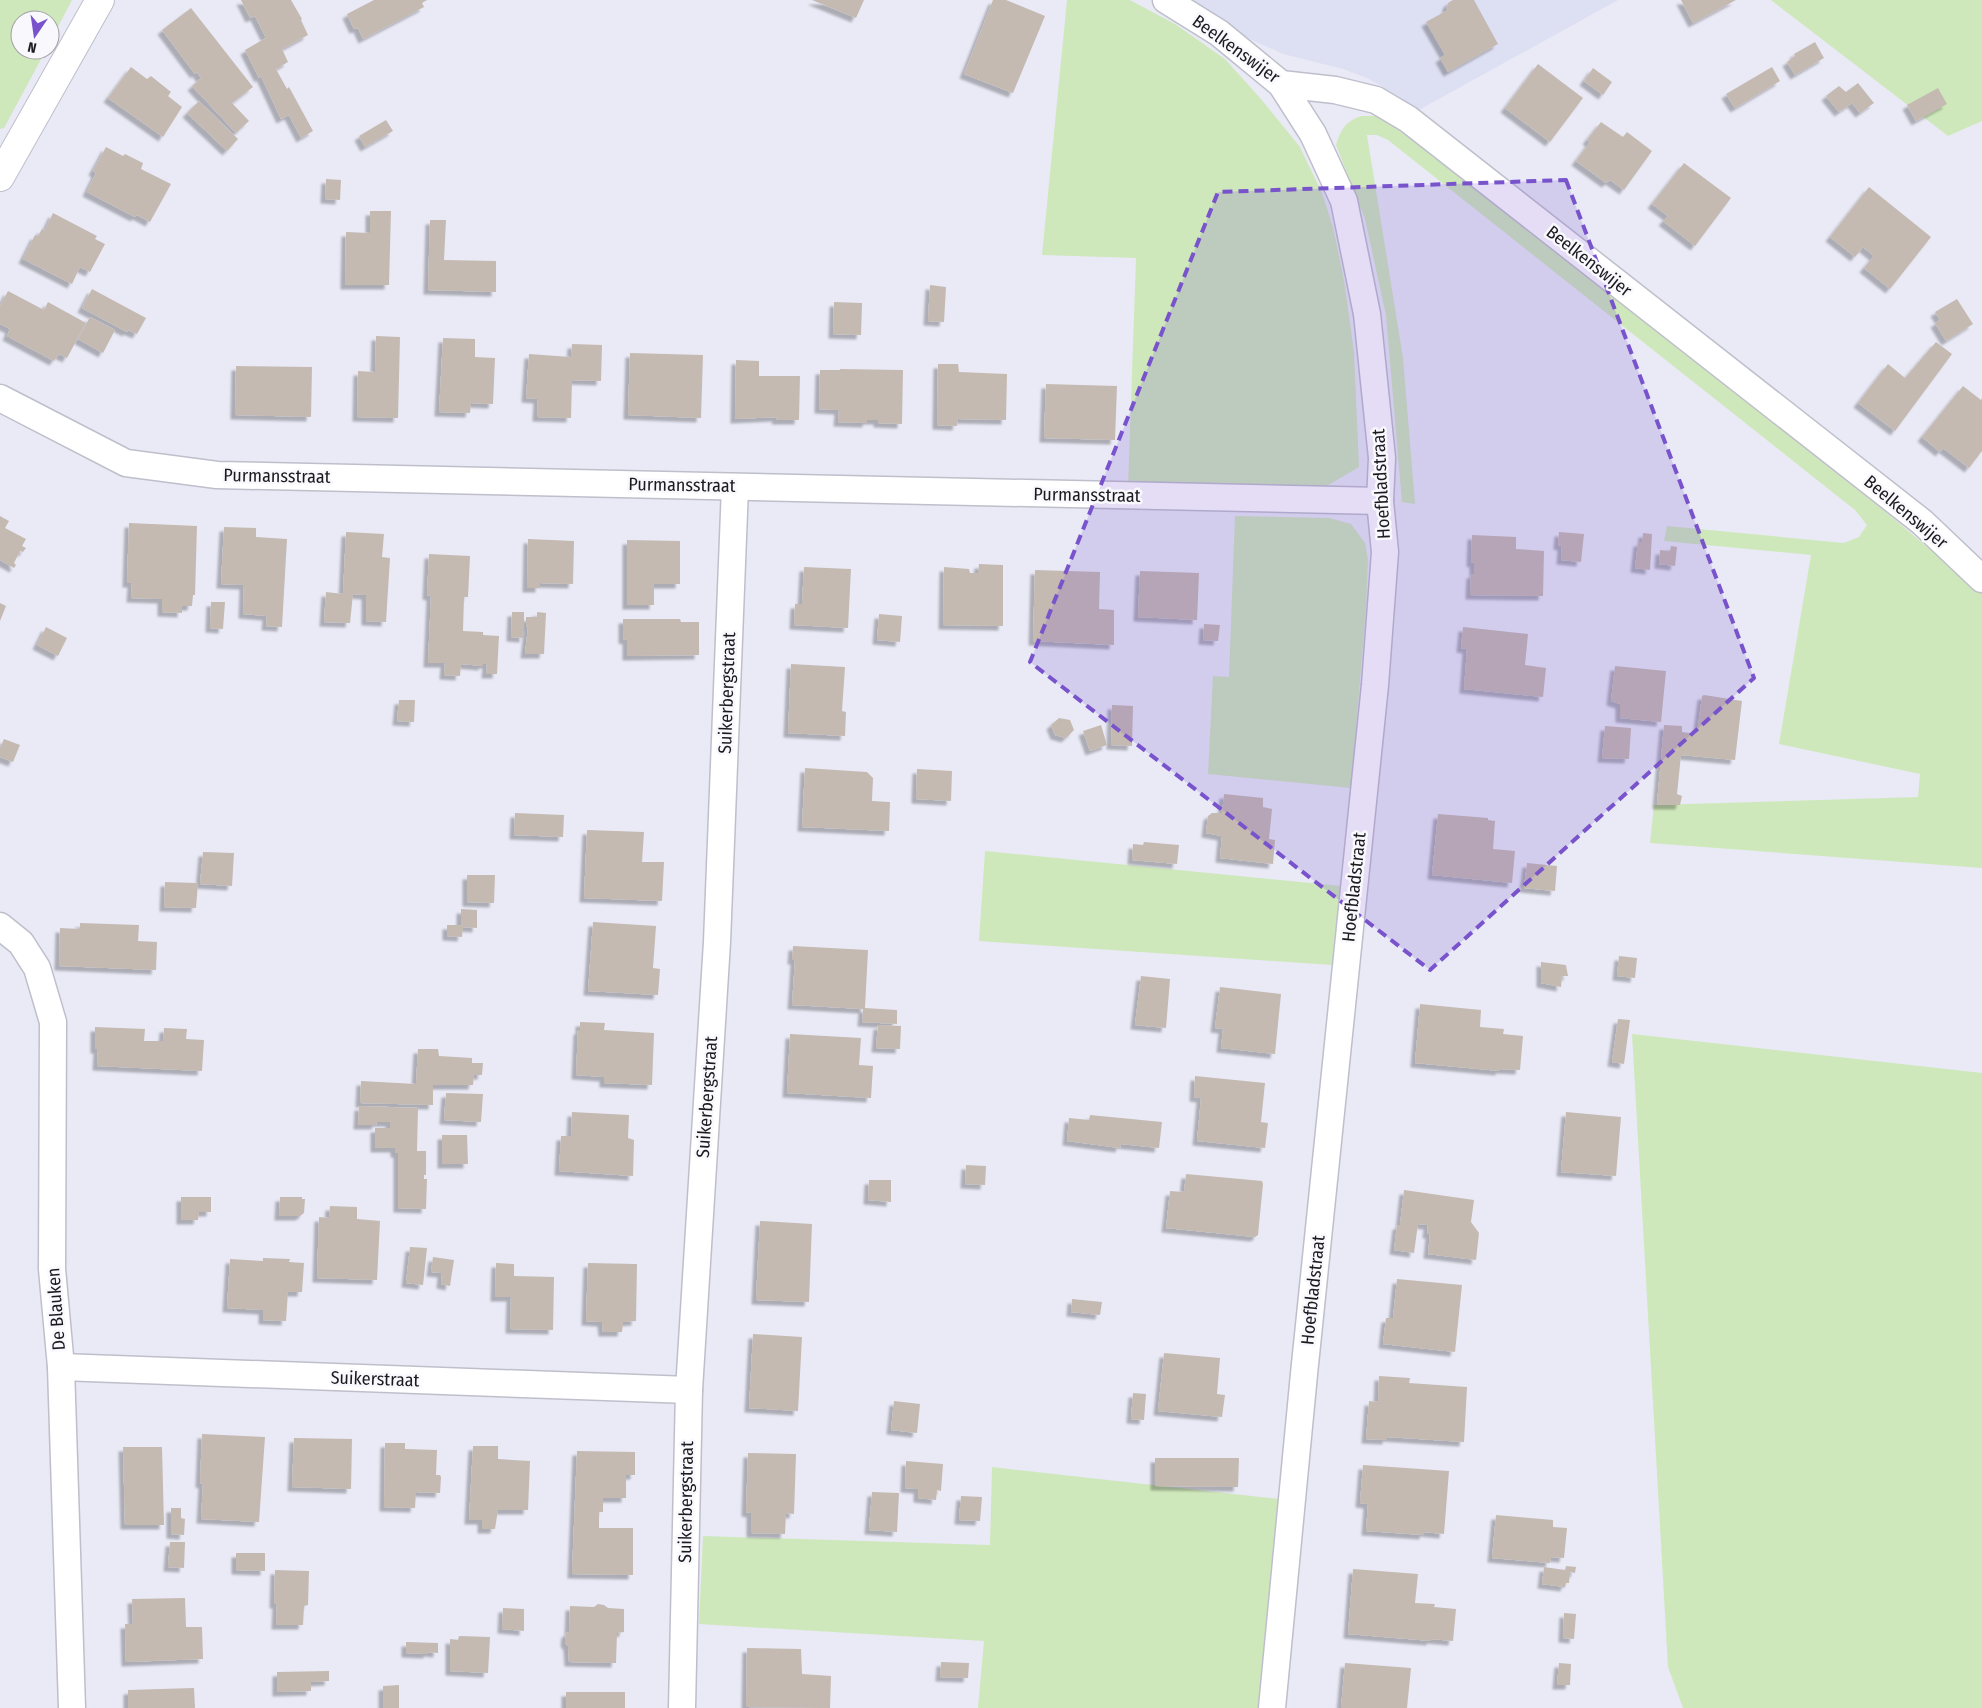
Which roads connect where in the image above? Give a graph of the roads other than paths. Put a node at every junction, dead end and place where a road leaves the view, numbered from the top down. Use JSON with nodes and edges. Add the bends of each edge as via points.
{"nodes":[{"id":1,"x":100,"y":0,"type":"edge"},
{"id":2,"x":1166,"y":0,"type":"edge"},
{"id":3,"x":1281,"y":84,"type":"junction"},
{"id":4,"x":3,"y":165,"type":"edge"},
{"id":5,"x":0,"y":398,"type":"edge"},
{"id":6,"x":735,"y":487,"type":"junction"},
{"id":7,"x":1380,"y":501,"type":"junction"},
{"id":8,"x":1982,"y":579,"type":"edge"},
{"id":9,"x":0,"y":926,"type":"edge"},
{"id":10,"x":61,"y":1367,"type":"junction"},
{"id":11,"x":689,"y":1390,"type":"junction"},
{"id":12,"x":72,"y":1708,"type":"edge"},
{"id":13,"x":682,"y":1708,"type":"edge"},
{"id":14,"x":1272,"y":1708,"type":"edge"}],
"edges":[{"from":1,"to":4,"type":"street"},
{"from":2,"to":3,"type":"street","name":"Beelkenswijer","via":[[1219,33]]},
{"from":3,"to":7,"type":"street","name":"Hoefbladstraat","via":[[1313,134],[1344,201],[1367,314],[1382,458]]},
{"from":3,"to":8,"type":"street","name":"Beelkenswijer","via":[[1335,90],[1376,100],[1408,119],[1922,522]]},
{"from":5,"to":6,"type":"street","name":"Purmansstraat","via":[[126,463],[217,475]]},
{"from":6,"to":7,"type":"street","name":"Purmansstraat"},
{"from":6,"to":11,"type":"street","name":"Suikerbergstraat","via":[[717,942]]},
{"from":7,"to":14,"type":"street","name":"Hoefbladstraat","via":[[1385,552],[1375,685]]},
{"from":9,"to":10,"type":"street","name":"De Blauken","via":[[21,943],[36,968],[53,1022],[52,1269]]},
{"from":10,"to":11,"type":"street","name":"Suikerstraat"},
{"from":10,"to":12,"type":"street","name":"De Blauken"},
{"from":11,"to":13,"type":"street","name":"Suikerbergstraat"}]}
